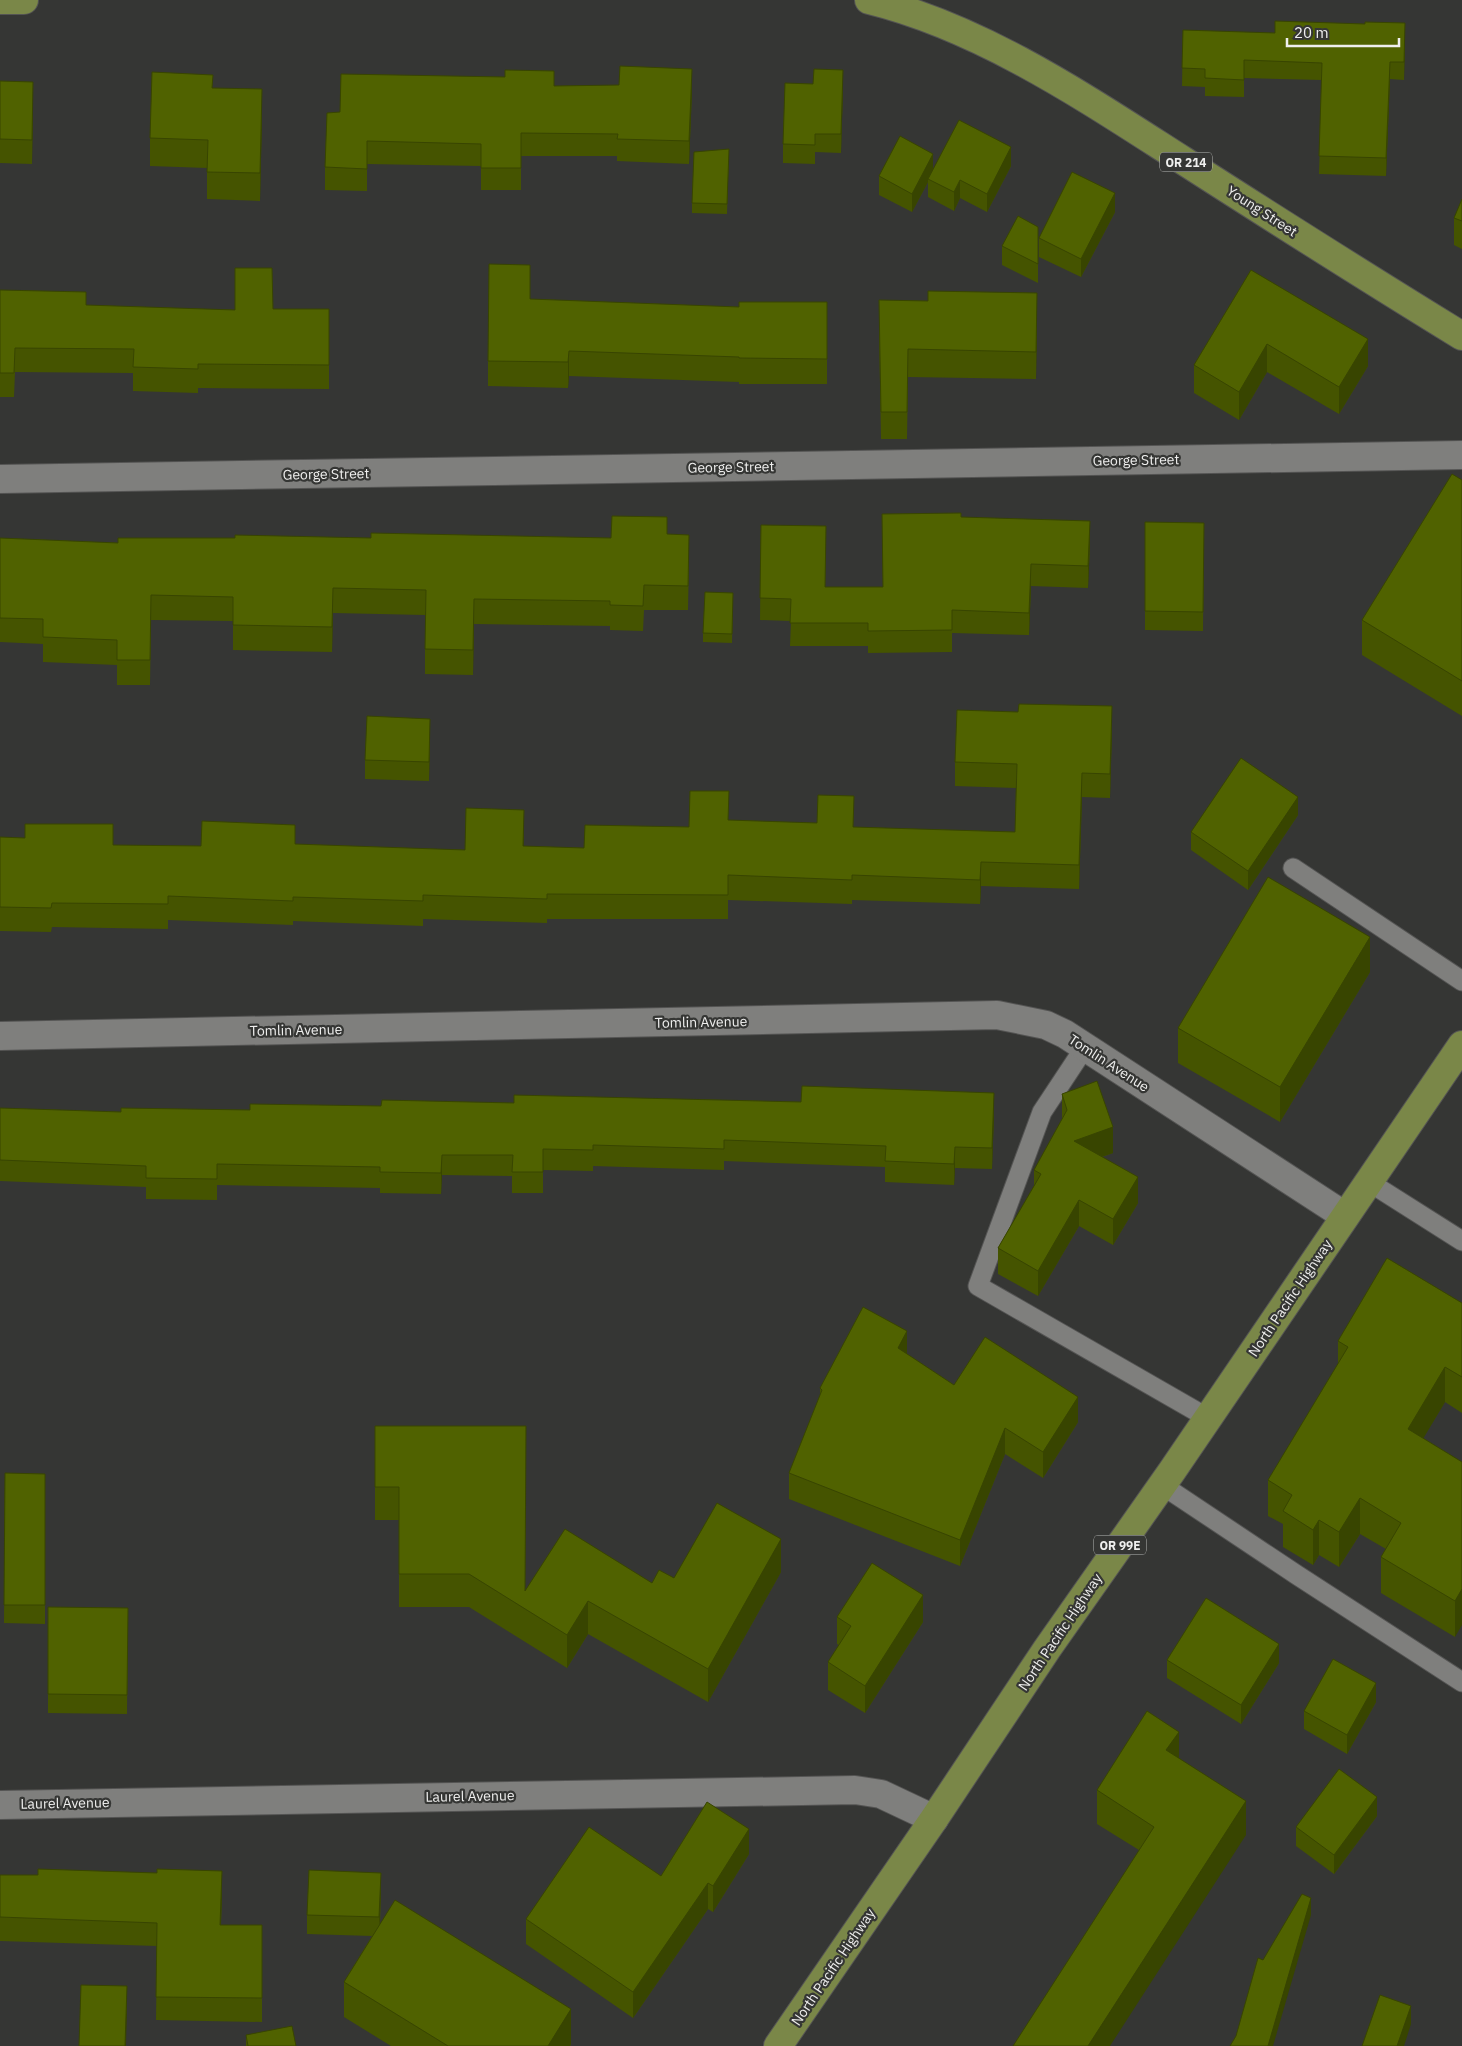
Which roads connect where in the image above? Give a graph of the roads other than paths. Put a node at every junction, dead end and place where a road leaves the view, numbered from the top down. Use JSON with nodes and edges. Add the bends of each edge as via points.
{"nodes":[{"id":1,"x":0,"y":0,"type":"edge"},
{"id":2,"x":24,"y":0,"type":"edge"},
{"id":3,"x":869,"y":0,"type":"edge"},
{"id":4,"x":909,"y":4,"type":"edge"},
{"id":5,"x":1462,"y":336,"type":"edge"},
{"id":6,"x":1462,"y":455,"type":"edge"},
{"id":7,"x":0,"y":479,"type":"edge"},
{"id":8,"x":1293,"y":868,"type":"dead end"},
{"id":9,"x":1462,"y":981,"type":"edge"},
{"id":10,"x":0,"y":1036,"type":"edge"},
{"id":11,"x":1462,"y":1045,"type":"edge"},
{"id":12,"x":1084,"y":1047,"type":"junction"},
{"id":13,"x":1368,"y":1182,"type":"junction"},
{"id":14,"x":1345,"y":1216,"type":"junction"},
{"id":15,"x":1462,"y":1241,"type":"edge"},
{"id":16,"x":1208,"y":1418,"type":"junction"},
{"id":17,"x":1162,"y":1484,"type":"junction"},
{"id":18,"x":1462,"y":1682,"type":"edge"},
{"id":19,"x":0,"y":1804,"type":"edge"},
{"id":20,"x":934,"y":1819,"type":"junction"},
{"id":21,"x":778,"y":2046,"type":"edge"}],
"edges":[{"from":1,"to":2,"type":"main road"},
{"from":3,"to":4,"type":"main road","number":"OR 214"},
{"from":4,"to":5,"type":"main road","name":"Young Street","number":"OR 214","via":[[1059,84]]},
{"from":6,"to":7,"type":"street","name":"George Street"},
{"from":8,"to":9,"type":"lane"},
{"from":10,"to":12,"type":"street","name":"Tomlin Avenue","via":[[997,1015],[1046,1025]]},
{"from":11,"to":13,"type":"main road","name":"North Pacific Highway","number":"OR 99E"},
{"from":12,"to":14,"type":"street","name":"Tomlin Avenue"},
{"from":12,"to":16,"type":"lane","via":[[1042,1112],[978,1286]]},
{"from":13,"to":14,"type":"main road","name":"North Pacific Highway","number":"OR 99E"},
{"from":13,"to":15,"type":"lane"},
{"from":14,"to":16,"type":"main road","name":"North Pacific Highway","number":"OR 99E"},
{"from":16,"to":17,"type":"main road","name":"North Pacific Highway","number":"OR 99E"},
{"from":17,"to":18,"type":"lane"},
{"from":17,"to":20,"type":"main road","name":"North Pacific Highway","number":"OR 99E"},
{"from":19,"to":20,"type":"street","name":"Laurel Avenue","via":[[856,1790],[881,1794]]},
{"from":20,"to":21,"type":"main road","name":"North Pacific Highway","number":"OR 99E"}]}
